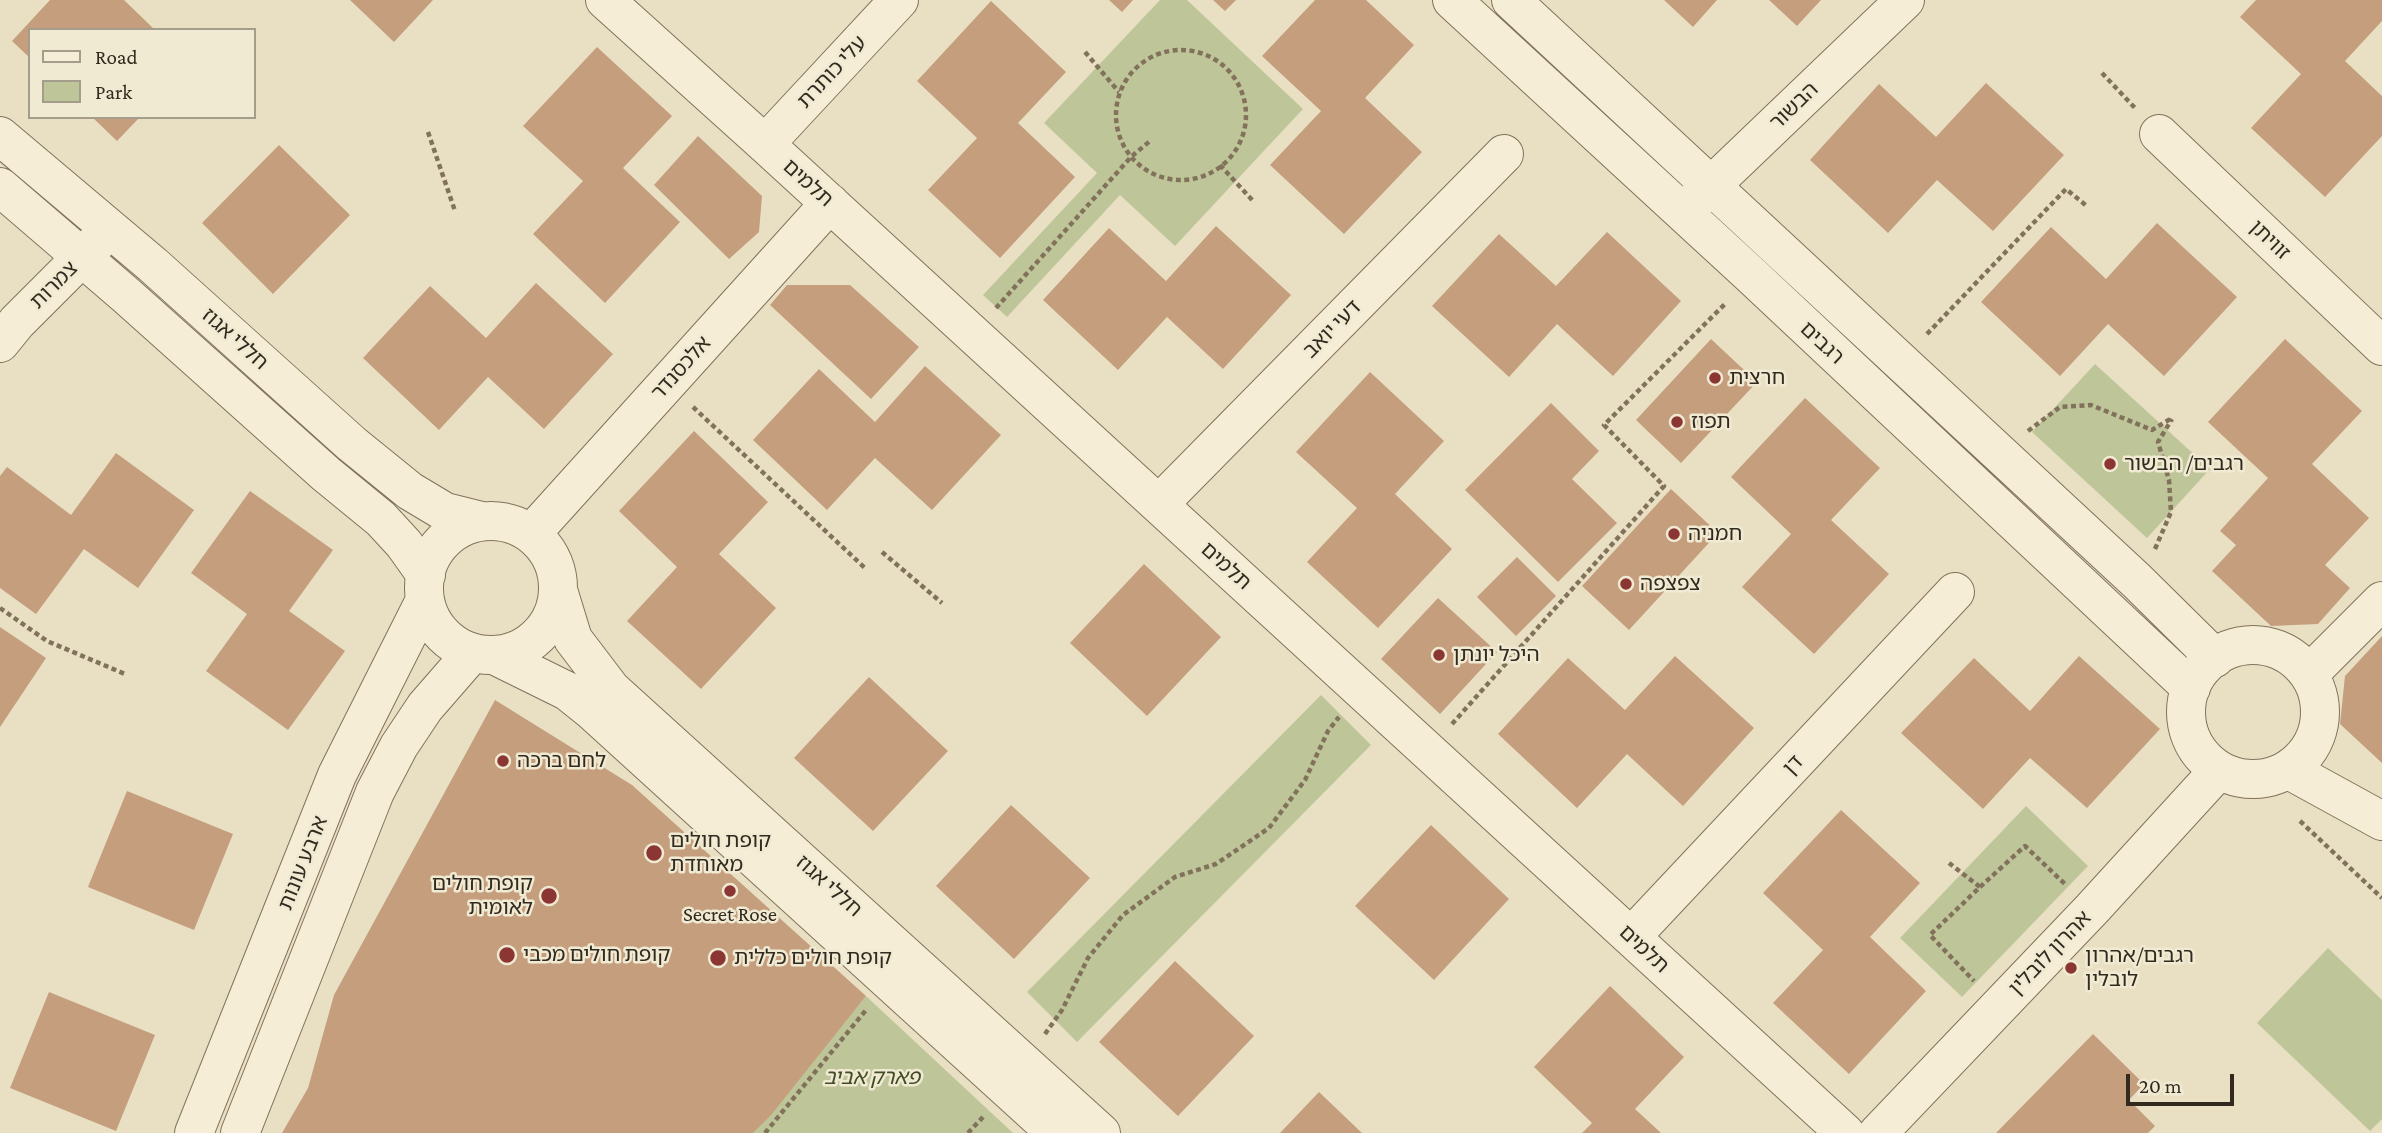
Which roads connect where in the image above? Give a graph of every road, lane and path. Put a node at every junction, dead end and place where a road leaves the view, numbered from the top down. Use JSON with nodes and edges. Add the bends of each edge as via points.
{"nodes":[{"id":1,"x":605,"y":0,"type":"edge"},
{"id":2,"x":900,"y":0,"type":"edge"},
{"id":3,"x":1452,"y":0,"type":"edge"},
{"id":4,"x":1511,"y":0,"type":"edge"},
{"id":5,"x":1905,"y":0,"type":"edge"},
{"id":6,"x":1085,"y":52,"type":"dead end"},
{"id":7,"x":2102,"y":73,"type":"dead end"},
{"id":8,"x":1119,"y":92,"type":"junction"},
{"id":9,"x":428,"y":132,"type":"dead end"},
{"id":10,"x":2159,"y":134,"type":"joint"},
{"id":11,"x":0,"y":136,"type":"edge"},
{"id":12,"x":1150,"y":141,"type":"dead end"},
{"id":13,"x":765,"y":144,"type":"junction"},
{"id":14,"x":1504,"y":154,"type":"dead end"},
{"id":15,"x":1131,"y":157,"type":"junction"},
{"id":16,"x":1220,"y":164,"type":"junction"},
{"id":17,"x":1712,"y":184,"type":"junction"},
{"id":18,"x":0,"y":187,"type":"edge"},
{"id":19,"x":1253,"y":201,"type":"dead end"},
{"id":20,"x":830,"y":203,"type":"junction"},
{"id":21,"x":2088,"y":207,"type":"dead end"},
{"id":22,"x":455,"y":211,"type":"dead end"},
{"id":23,"x":1682,"y":213,"type":"junction"},
{"id":24,"x":110,"y":229,"type":"junction"},
{"id":25,"x":82,"y":257,"type":"junction"},
{"id":26,"x":1752,"y":276,"type":"junction"},
{"id":27,"x":973,"y":334,"type":"junction"},
{"id":28,"x":0,"y":343,"type":"edge"},
{"id":29,"x":2382,"y":346,"type":"edge"},
{"id":30,"x":1901,"y":360,"type":"junction"},
{"id":31,"x":668,"y":383,"type":"junction"},
{"id":32,"x":1999,"y":452,"type":"junction"},
{"id":33,"x":1159,"y":504,"type":"junction"},
{"id":34,"x":481,"y":521,"type":"junction"},
{"id":35,"x":531,"y":534,"type":"junction"},
{"id":36,"x":882,"y":552,"type":"dead end"},
{"id":37,"x":866,"y":569,"type":"dead end"},
{"id":38,"x":2137,"y":581,"type":"junction"},
{"id":39,"x":425,"y":587,"type":"junction"},
{"id":40,"x":558,"y":590,"type":"junction"},
{"id":41,"x":1955,"y":592,"type":"dead end"},
{"id":42,"x":2382,"y":601,"type":"edge"},
{"id":43,"x":942,"y":603,"type":"dead end"},
{"id":44,"x":0,"y":608,"type":"edge"},
{"id":45,"x":483,"y":654,"type":"junction"},
{"id":46,"x":2215,"y":658,"type":"junction"},
{"id":47,"x":125,"y":674,"type":"dead end"},
{"id":48,"x":2309,"y":674,"type":"junction"},
{"id":49,"x":2191,"y":688,"type":"junction"},
{"id":50,"x":1362,"y":690,"type":"junction"},
{"id":51,"x":1428,"y":751,"type":"junction"},
{"id":52,"x":2284,"y":766,"type":"junction"},
{"id":53,"x":2219,"y":770,"type":"junction"},
{"id":54,"x":2382,"y":792,"type":"edge"},
{"id":55,"x":2382,"y":821,"type":"edge"},
{"id":56,"x":1949,"y":863,"type":"dead end"},
{"id":57,"x":1980,"y":887,"type":"junction"},
{"id":58,"x":2382,"y":898,"type":"edge"},
{"id":59,"x":2092,"y":909,"type":"junction"},
{"id":60,"x":1631,"y":937,"type":"junction"},
{"id":61,"x":889,"y":982,"type":"junction"},
{"id":62,"x":1998,"y":1007,"type":"junction"},
{"id":63,"x":1025,"y":1063,"type":"junction"},
{"id":64,"x":194,"y":1133,"type":"edge"},
{"id":65,"x":240,"y":1133,"type":"edge"},
{"id":66,"x":765,"y":1133,"type":"edge"},
{"id":67,"x":1056,"y":1133,"type":"edge"},
{"id":68,"x":1101,"y":1133,"type":"edge"},
{"id":69,"x":1846,"y":1133,"type":"edge"},
{"id":70,"x":1878,"y":1133,"type":"edge"}],
"edges":[{"from":1,"to":13,"type":"street","name":"תלמים"},
{"from":2,"to":13,"type":"street","name":"עלי כותרת"},
{"from":3,"to":23,"type":"street","name":"רגבים"},
{"from":4,"to":17,"type":"street","name":"רגבים"},
{"from":5,"to":17,"type":"street","name":"הבשור"},
{"from":6,"to":8,"type":"path"},
{"from":7,"to":10,"type":"path"},
{"from":8,"to":15,"type":"path","via":[[1115,114],[1119,137]]},
{"from":8,"to":16,"type":"path","via":[[1131,72],[1152,56],[1174,50],[1197,51],[1217,60],[1231,72],[1242,92],[1246,115],[1242,137],[1231,157]]},
{"from":9,"to":22,"type":"path"},
{"from":10,"to":29,"type":"street","name":"זוויתן"},
{"from":11,"to":24,"type":"street","name":"חללי אגוז"},
{"from":12,"to":15,"type":"path"},
{"from":13,"to":20,"type":"street","name":"תלמים"},
{"from":14,"to":33,"type":"street","name":"דעי יואב"},
{"from":15,"to":16,"type":"path","via":[[1158,177],[1181,181],[1203,177]]},
{"from":15,"to":27,"type":"path"},
{"from":16,"to":19,"type":"path"},
{"from":17,"to":23,"type":"street","name":"הבשור"},
{"from":17,"to":30,"type":"street","name":"רגבים"},
{"from":18,"to":25,"type":"street","name":"חללי אגוז"},
{"from":20,"to":27,"type":"street","name":"תלמים"},
{"from":20,"to":31,"type":"street","name":"אלכסנדר"},
{"from":21,"to":30,"type":"path","via":[[2066,189]]},
{"from":23,"to":26,"type":"street","name":"רגבים"},
{"from":24,"to":25,"type":"street","name":"צמרות"},
{"from":24,"to":34,"type":"street","name":"חללי אגוז","via":[[410,491],[445,512]]},
{"from":25,"to":28,"type":"street","name":"צמרות"},
{"from":25,"to":39,"type":"street","name":"חללי אגוז","via":[[380,519],[404,544]]},
{"from":26,"to":49,"type":"street","name":"רגבים"},
{"from":26,"to":51,"type":"path","via":[[1604,425],[1664,486]]},
{"from":27,"to":33,"type":"street","name":"תלמים"},
{"from":30,"to":32,"type":"street","name":"רגבים"},
{"from":31,"to":35,"type":"street","name":"אלכסנדר"},
{"from":31,"to":37,"type":"path"},
{"from":32,"to":38,"type":"street","name":"רגבים"},
{"from":32,"to":38,"type":"path","via":[[2060,407],[2091,405],[2152,430],[2172,418],[2158,442],[2169,480],[2171,512]]},
{"from":33,"to":50,"type":"street","name":"תלמים"},
{"from":34,"to":35,"type":"street","via":[[513,524]]},
{"from":34,"to":39,"type":"street","via":[[445,540],[433,556]]},
{"from":35,"to":40,"type":"street","via":[[555,566]]},
{"from":36,"to":43,"type":"path"},
{"from":38,"to":46,"type":"street","name":"רגבים"},
{"from":39,"to":45,"type":"street","via":[[431,617],[441,632],[455,645]]},
{"from":39,"to":64,"type":"street","name":"ארבע עונות","via":[[337,775]]},
{"from":40,"to":45,"type":"street","via":[[555,610],[531,642],[513,651]]},
{"from":40,"to":63,"type":"street","name":"חללי אגוז","via":[[573,639],[611,689]]},
{"from":41,"to":60,"type":"street","name":"דן"},
{"from":42,"to":48,"type":"street"},
{"from":44,"to":47,"type":"path","via":[[47,641]]},
{"from":45,"to":61,"type":"street","name":"חללי אגוז","via":[[567,691],[592,711]]},
{"from":45,"to":65,"type":"street","name":"ארבע עונות","via":[[425,707],[375,792]]},
{"from":46,"to":48,"type":"street","via":[[2234,648],[2255,645],[2276,649]]},
{"from":46,"to":49,"type":"street"},
{"from":48,"to":52,"type":"street","via":[[2318,692],[2318,732]]},
{"from":49,"to":53,"type":"street","via":[[2187,704],[2190,734],[2206,761]]},
{"from":50,"to":51,"type":"street","name":"תלמים"},
{"from":50,"to":63,"type":"path","via":[[1328,731],[1305,780],[1269,828],[1216,864],[1175,877],[1123,915],[1088,958],[1062,1010]]},
{"from":51,"to":60,"type":"street","name":"תלמים"},
{"from":52,"to":53,"type":"street","via":[[2236,778]]},
{"from":52,"to":54,"type":"street"},
{"from":52,"to":55,"type":"street"},
{"from":52,"to":58,"type":"path"},
{"from":53,"to":59,"type":"street","name":"אהרון לובלין"},
{"from":56,"to":57,"type":"path"},
{"from":57,"to":59,"type":"path","via":[[2025,846]]},
{"from":57,"to":62,"type":"path","via":[[1930,935]]},
{"from":59,"to":62,"type":"street","name":"אהרון לובלין"},
{"from":60,"to":69,"type":"street","name":"תלמים"},
{"from":61,"to":66,"type":"path"},
{"from":61,"to":67,"type":"street","name":"חללי אגוז"},
{"from":62,"to":70,"type":"street","name":"אהרון לובלין"},
{"from":63,"to":68,"type":"street","name":"חללי אגוז"}]}
